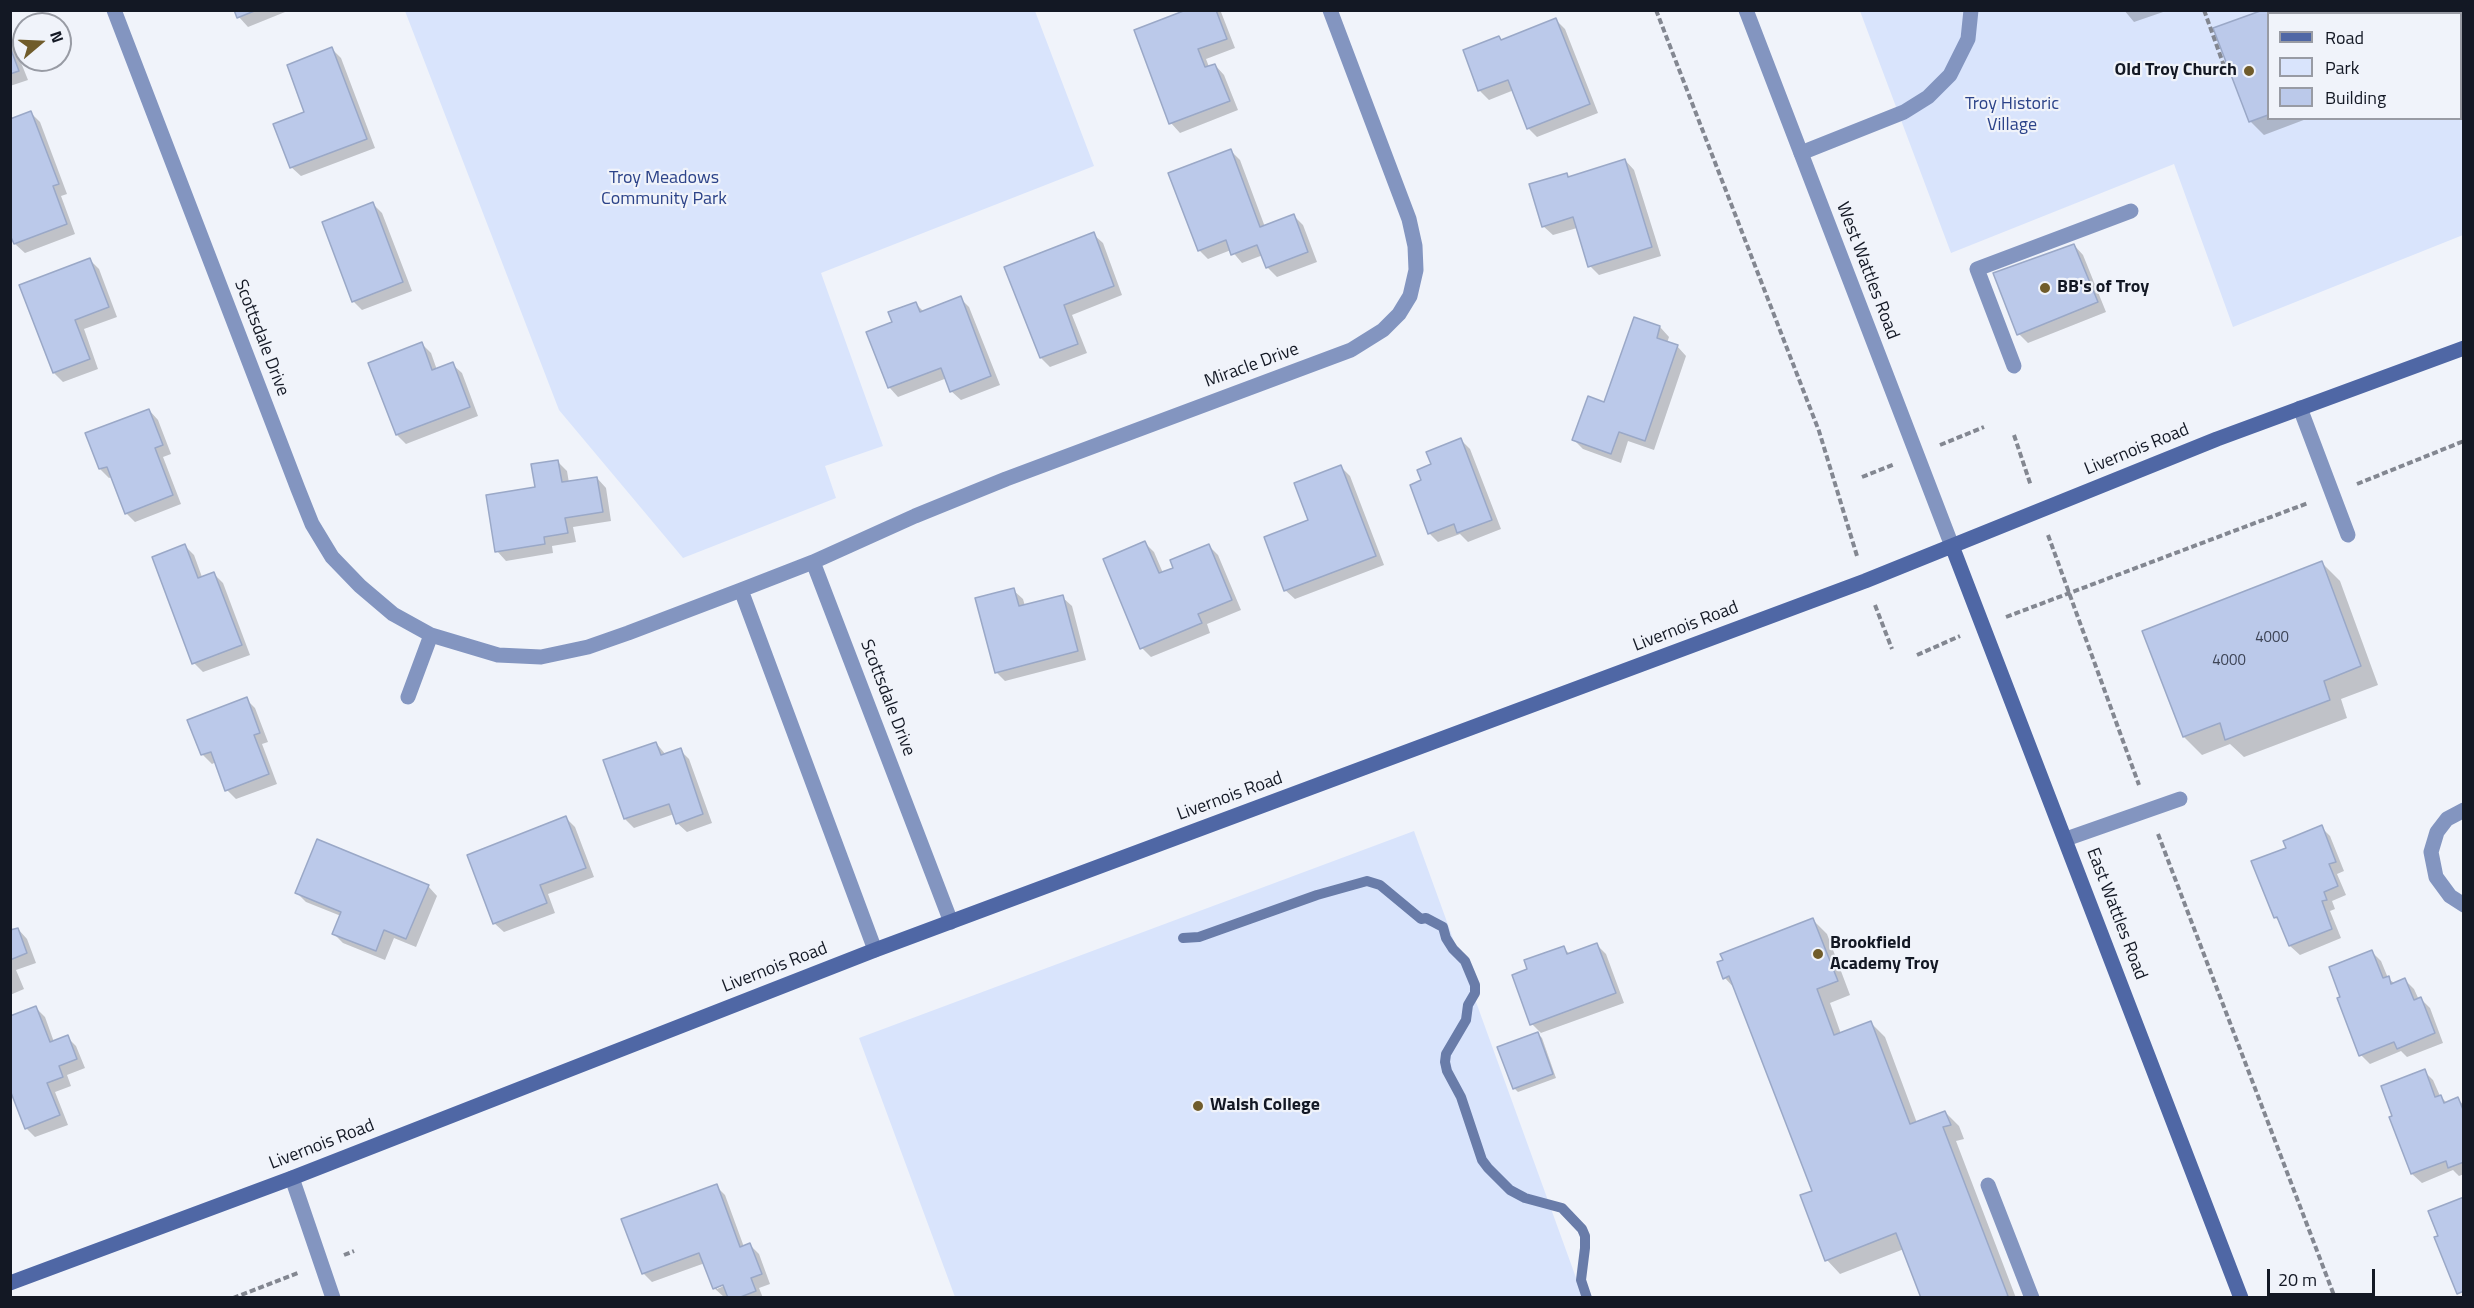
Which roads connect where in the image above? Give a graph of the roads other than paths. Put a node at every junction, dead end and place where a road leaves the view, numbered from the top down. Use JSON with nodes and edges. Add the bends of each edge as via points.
{"nodes":[{"id":1,"x":114,"y":10,"type":"edge"},
{"id":2,"x":1330,"y":10,"type":"edge"},
{"id":3,"x":1746,"y":10,"type":"edge"},
{"id":4,"x":1971,"y":10,"type":"edge"},
{"id":5,"x":1801,"y":153,"type":"junction"},
{"id":6,"x":2131,"y":211,"type":"dead end"},
{"id":7,"x":2463,"y":348,"type":"edge"},
{"id":8,"x":2014,"y":366,"type":"dead end"},
{"id":9,"x":2300,"y":408,"type":"junction"},
{"id":10,"x":2348,"y":535,"type":"dead end"},
{"id":11,"x":1952,"y":546,"type":"junction"},
{"id":12,"x":813,"y":562,"type":"junction"},
{"id":13,"x":741,"y":590,"type":"junction"},
{"id":14,"x":431,"y":635,"type":"junction"},
{"id":15,"x":408,"y":697,"type":"dead end"},
{"id":16,"x":2180,"y":799,"type":"dead end"},
{"id":17,"x":2463,"y":810,"type":"edge"},
{"id":18,"x":2066,"y":839,"type":"junction"},
{"id":19,"x":2463,"y":905,"type":"edge"},
{"id":20,"x":951,"y":922,"type":"junction"},
{"id":21,"x":875,"y":950,"type":"junction"},
{"id":22,"x":292,"y":1178,"type":"junction"},
{"id":23,"x":1988,"y":1185,"type":"dead end"},
{"id":24,"x":10,"y":1283,"type":"edge"},
{"id":25,"x":333,"y":1298,"type":"edge"},
{"id":26,"x":2032,"y":1298,"type":"edge"},
{"id":27,"x":2241,"y":1298,"type":"edge"}],
"edges":[{"from":1,"to":14,"type":"street","name":"Scottsdale Drive","via":[[312,524],[332,556],[360,586],[393,614]]},
{"from":2,"to":12,"type":"street","name":"Miracle Drive","via":[[1411,228],[1416,270],[1410,296],[1399,314],[1383,330],[1351,350],[1006,479]]},
{"from":3,"to":5,"type":"street","name":"West Wattles Road"},
{"from":4,"to":5,"type":"street","via":[[1968,39],[1950,75],[1928,96],[1904,112]]},
{"from":5,"to":11,"type":"street","name":"West Wattles Road"},
{"from":6,"to":8,"type":"street","via":[[1977,270]]},
{"from":7,"to":9,"type":"main road","name":"Livernois Road"},
{"from":9,"to":10,"type":"street"},
{"from":9,"to":11,"type":"main road","name":"Livernois Road"},
{"from":11,"to":18,"type":"main road","name":"East Wattles Road"},
{"from":11,"to":20,"type":"main road","name":"Livernois Road"},
{"from":12,"to":13,"type":"street","name":"Scottsdale Drive"},
{"from":12,"to":20,"type":"street","name":"Scottsdale Drive"},
{"from":13,"to":14,"type":"street","name":"Scottsdale Drive","via":[[618,637],[542,657],[498,655]]},
{"from":13,"to":21,"type":"street"},
{"from":14,"to":15,"type":"street"},
{"from":16,"to":18,"type":"street"},
{"from":17,"to":19,"type":"street","via":[[2447,819],[2437,832],[2431,852],[2436,877],[2450,896]]},
{"from":18,"to":27,"type":"main road","name":"East Wattles Road"},
{"from":20,"to":21,"type":"main road","name":"Livernois Road"},
{"from":21,"to":22,"type":"main road","name":"Livernois Road"},
{"from":22,"to":24,"type":"main road","name":"Livernois Road"},
{"from":22,"to":25,"type":"street"},
{"from":23,"to":26,"type":"street"}]}
